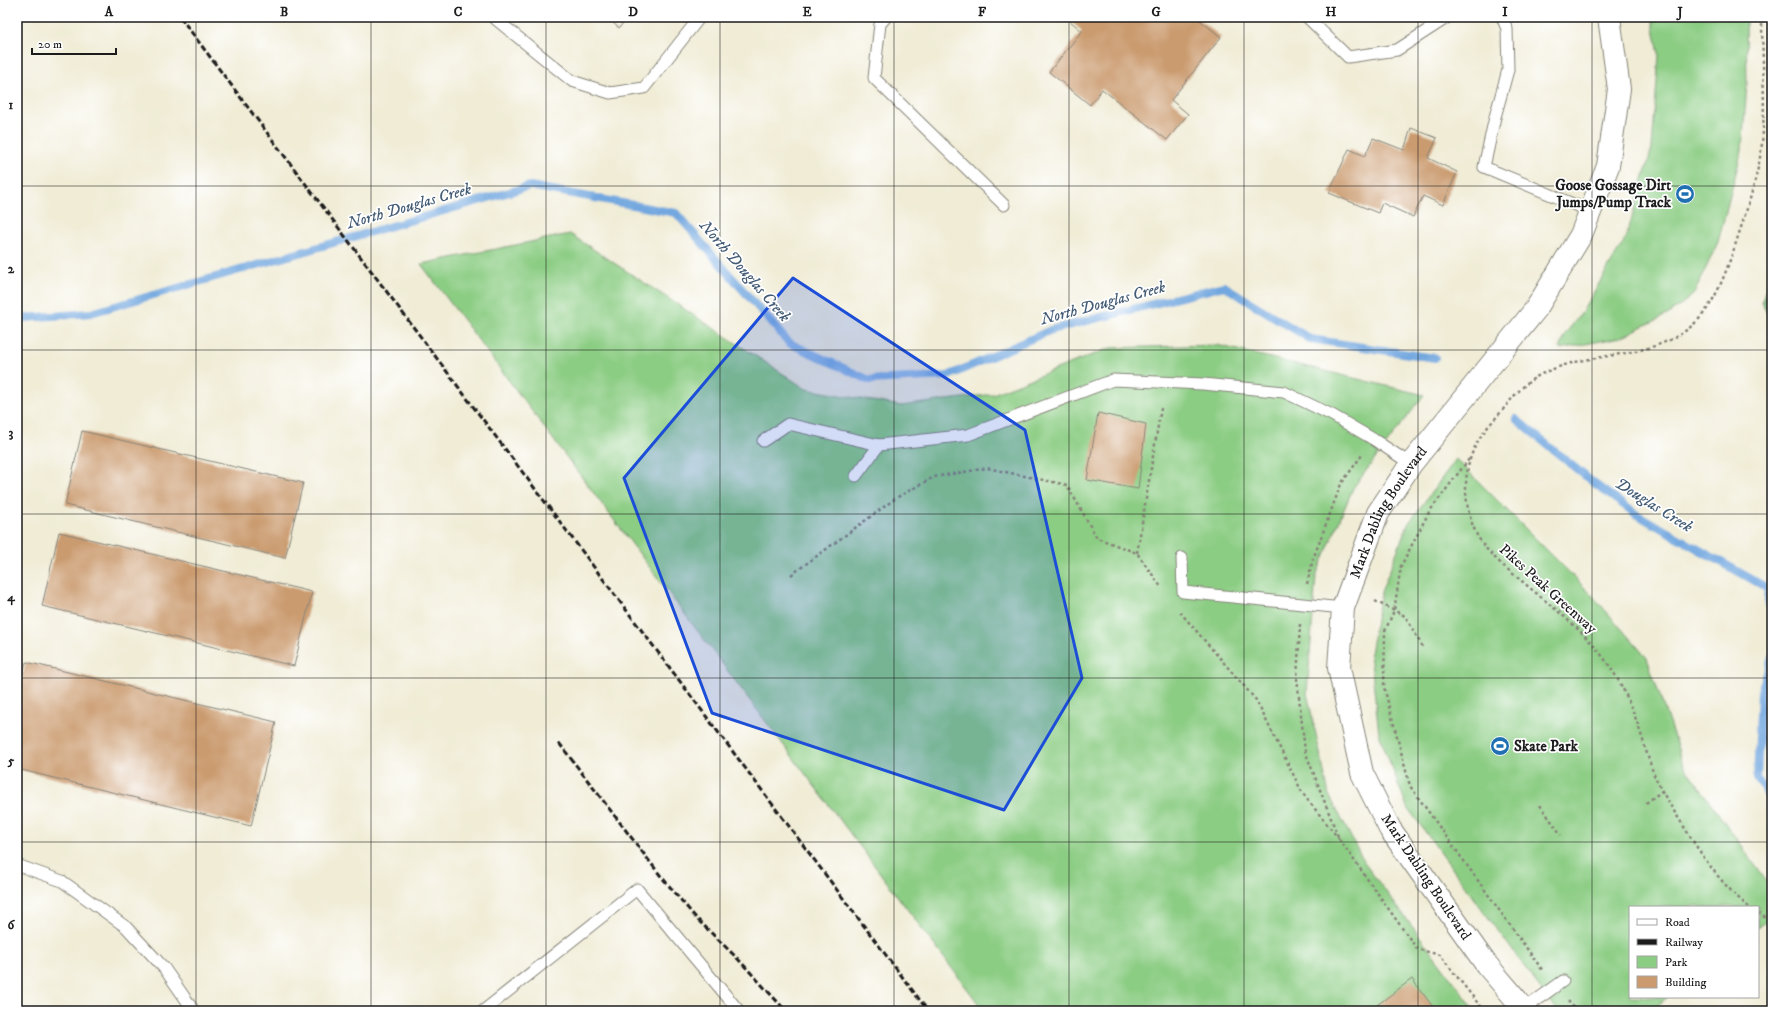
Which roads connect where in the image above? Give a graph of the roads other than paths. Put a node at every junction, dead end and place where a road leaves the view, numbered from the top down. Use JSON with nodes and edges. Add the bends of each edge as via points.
{"nodes":[{"id":1,"x":493,"y":17,"type":"edge"},
{"id":2,"x":700,"y":17,"type":"edge"},
{"id":3,"x":886,"y":17,"type":"edge"},
{"id":4,"x":1307,"y":17,"type":"edge"},
{"id":5,"x":1448,"y":17,"type":"edge"},
{"id":6,"x":1502,"y":17,"type":"edge"},
{"id":7,"x":1609,"y":17,"type":"edge"},
{"id":8,"x":1004,"y":205,"type":"dead end"},
{"id":9,"x":1590,"y":211,"type":"junction"},
{"id":10,"x":763,"y":441,"type":"dead end"},
{"id":11,"x":879,"y":445,"type":"junction"},
{"id":12,"x":1411,"y":464,"type":"junction"},
{"id":13,"x":856,"y":476,"type":"dead end"},
{"id":14,"x":1182,"y":558,"type":"dead end"},
{"id":15,"x":1343,"y":608,"type":"junction"},
{"id":16,"x":17,"y":865,"type":"edge"},
{"id":17,"x":1559,"y":984,"type":"road end"},
{"id":18,"x":1525,"y":1010,"type":"edge"},
{"id":19,"x":194,"y":1011,"type":"edge"},
{"id":20,"x":483,"y":1011,"type":"edge"},
{"id":21,"x":739,"y":1011,"type":"edge"}],
"edges":[{"from":1,"to":2,"type":"lane","via":[[572,81],[610,93],[644,88]]},
{"from":3,"to":8,"type":"lane","via":[[880,24],[874,78]]},
{"from":4,"to":5,"type":"lane","via":[[1348,57],[1397,50]]},
{"from":6,"to":9,"type":"lane","via":[[1507,28],[1508,70],[1484,167]]},
{"from":7,"to":9,"type":"street","name":"Mark Dabling Boulevard","via":[[1619,89],[1608,166]]},
{"from":9,"to":12,"type":"street","name":"Mark Dabling Boulevard","via":[[1580,235],[1536,309]]},
{"from":10,"to":11,"type":"lane","via":[[788,424]]},
{"from":11,"to":12,"type":"lane","via":[[968,435],[1112,380],[1203,384],[1284,392],[1332,415]]},
{"from":11,"to":13,"type":"lane"},
{"from":12,"to":15,"type":"street","name":"Mark Dabling Boulevard","via":[[1378,513]]},
{"from":14,"to":15,"type":"lane","via":[[1184,592]]},
{"from":15,"to":18,"type":"street","name":"Mark Dabling Boulevard","via":[[1340,668],[1362,773],[1390,829],[1486,964]]},
{"from":16,"to":19,"type":"lane","via":[[62,881],[126,927],[164,968]]},
{"from":17,"to":18,"type":"lane"},
{"from":20,"to":21,"type":"lane","via":[[637,889]]}]}
